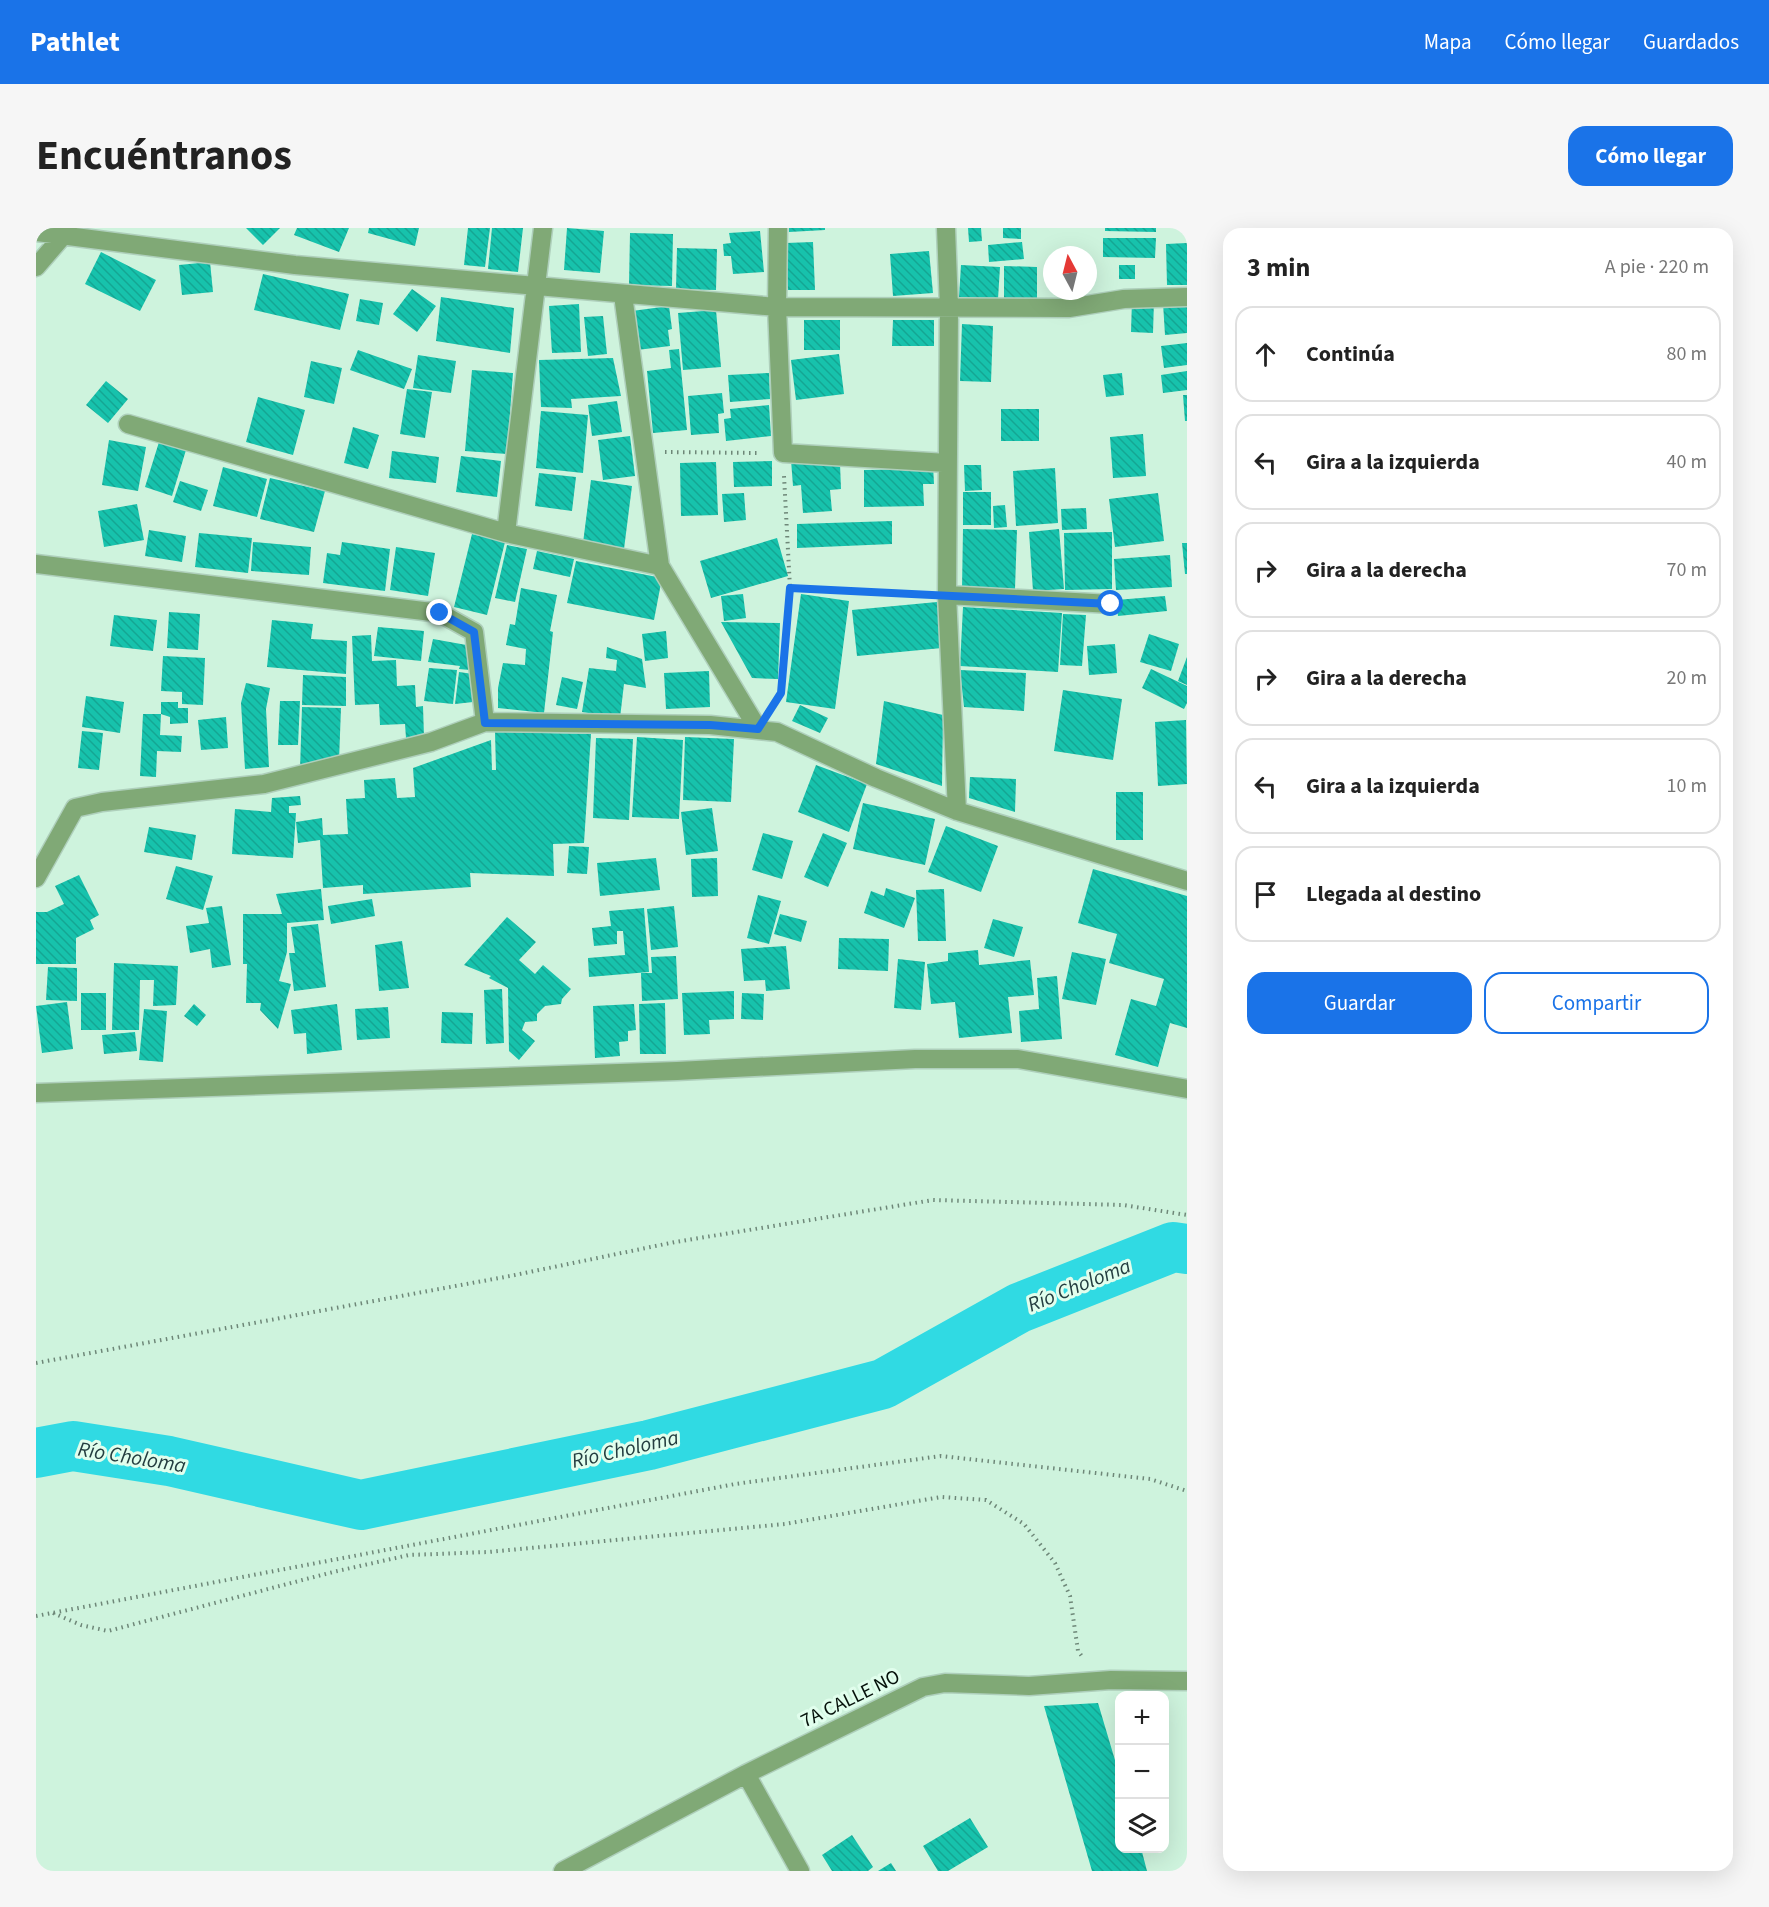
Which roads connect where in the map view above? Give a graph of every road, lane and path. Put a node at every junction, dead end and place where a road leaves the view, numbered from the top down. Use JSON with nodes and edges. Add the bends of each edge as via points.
{"nodes":[{"id":1,"x":543,"y":228,"type":"edge"},
{"id":2,"x":778,"y":228,"type":"edge"},
{"id":3,"x":946,"y":228,"type":"edge"},
{"id":4,"x":36,"y":232,"type":"edge"},
{"id":5,"x":67,"y":232,"type":"edge"},
{"id":6,"x":36,"y":267,"type":"edge"},
{"id":7,"x":537,"y":288,"type":"junction"},
{"id":8,"x":622,"y":295,"type":"junction"},
{"id":9,"x":1187,"y":297,"type":"edge"},
{"id":10,"x":777,"y":307,"type":"junction"},
{"id":11,"x":949,"y":308,"type":"junction"},
{"id":12,"x":128,"y":424,"type":"dead end"},
{"id":13,"x":644,"y":452,"type":"junction"},
{"id":14,"x":783,"y":453,"type":"junction"},
{"id":15,"x":946,"y":463,"type":"junction"},
{"id":16,"x":506,"y":533,"type":"junction"},
{"id":17,"x":36,"y":564,"type":"edge"},
{"id":18,"x":660,"y":566,"type":"junction"},
{"id":19,"x":790,"y":588,"type":"junction"},
{"id":20,"x":947,"y":596,"type":"junction"},
{"id":21,"x":1111,"y":604,"type":"dead end"},
{"id":22,"x":485,"y":723,"type":"junction"},
{"id":23,"x":758,"y":729,"type":"junction"},
{"id":24,"x":957,"y":811,"type":"junction"},
{"id":25,"x":36,"y":878,"type":"edge"},
{"id":26,"x":1187,"y":881,"type":"edge"},
{"id":27,"x":1187,"y":1089,"type":"edge"},
{"id":28,"x":36,"y":1093,"type":"edge"},
{"id":29,"x":1187,"y":1215,"type":"edge"},
{"id":30,"x":36,"y":1363,"type":"edge"},
{"id":31,"x":1187,"y":1491,"type":"edge"},
{"id":32,"x":53,"y":1613,"type":"junction"},
{"id":33,"x":36,"y":1617,"type":"edge"},
{"id":34,"x":1111,"y":1680,"type":"junction"},
{"id":35,"x":1187,"y":1682,"type":"edge"},
{"id":36,"x":746,"y":1774,"type":"junction"},
{"id":37,"x":592,"y":1864,"type":"edge"},
{"id":38,"x":563,"y":1871,"type":"edge"},
{"id":39,"x":800,"y":1871,"type":"edge"}],
"edges":[{"from":1,"to":7,"type":"street"},
{"from":2,"to":10,"type":"street"},
{"from":3,"to":11,"type":"street"},
{"from":4,"to":5,"type":"street"},
{"from":5,"to":6,"type":"street"},
{"from":5,"to":7,"type":"street","via":[[295,265]]},
{"from":7,"to":8,"type":"street"},
{"from":7,"to":16,"type":"street"},
{"from":8,"to":10,"type":"street"},
{"from":8,"to":13,"type":"street"},
{"from":9,"to":11,"type":"street","via":[[1124,299],[1069,308]]},
{"from":10,"to":11,"type":"street"},
{"from":10,"to":14,"type":"street"},
{"from":11,"to":15,"type":"street"},
{"from":12,"to":16,"type":"street"},
{"from":13,"to":14,"type":"path"},
{"from":13,"to":18,"type":"street"},
{"from":14,"to":15,"type":"street"},
{"from":14,"to":19,"type":"path"},
{"from":15,"to":20,"type":"street"},
{"from":16,"to":18,"type":"street"},
{"from":17,"to":22,"type":"street","via":[[440,613],[474,632]]},
{"from":18,"to":23,"type":"street"},
{"from":19,"to":20,"type":"path"},
{"from":19,"to":23,"type":"path","via":[[781,693]]},
{"from":20,"to":21,"type":"street"},
{"from":20,"to":24,"type":"street"},
{"from":22,"to":23,"type":"street"},
{"from":22,"to":25,"type":"street","via":[[432,742],[264,784],[75,808]]},
{"from":23,"to":24,"type":"street","via":[[777,732]]},
{"from":24,"to":26,"type":"street"},
{"from":27,"to":28,"type":"street","via":[[1018,1059],[915,1059]]},
{"from":29,"to":30,"type":"path","via":[[1124,1205],[933,1200],[675,1242]]},
{"from":31,"to":32,"type":"path","via":[[1150,1479],[941,1456],[735,1484]]},
{"from":32,"to":33,"type":"path"},
{"from":32,"to":34,"type":"path","via":[[81,1625],[108,1630],[409,1555],[488,1552],[785,1524],[941,1497],[986,1500],[1024,1524],[1055,1563],[1070,1596],[1078,1651],[1090,1667]]},
{"from":34,"to":35,"type":"street","name":"7A CALLE NO"},
{"from":34,"to":36,"type":"street","name":"7A CALLE NO","via":[[1029,1686],[945,1683],[923,1687]]},
{"from":36,"to":37,"type":"street","name":"7A CALLE NO"},
{"from":36,"to":39,"type":"street"},
{"from":37,"to":38,"type":"street","name":"7A CALLE NO"}]}
